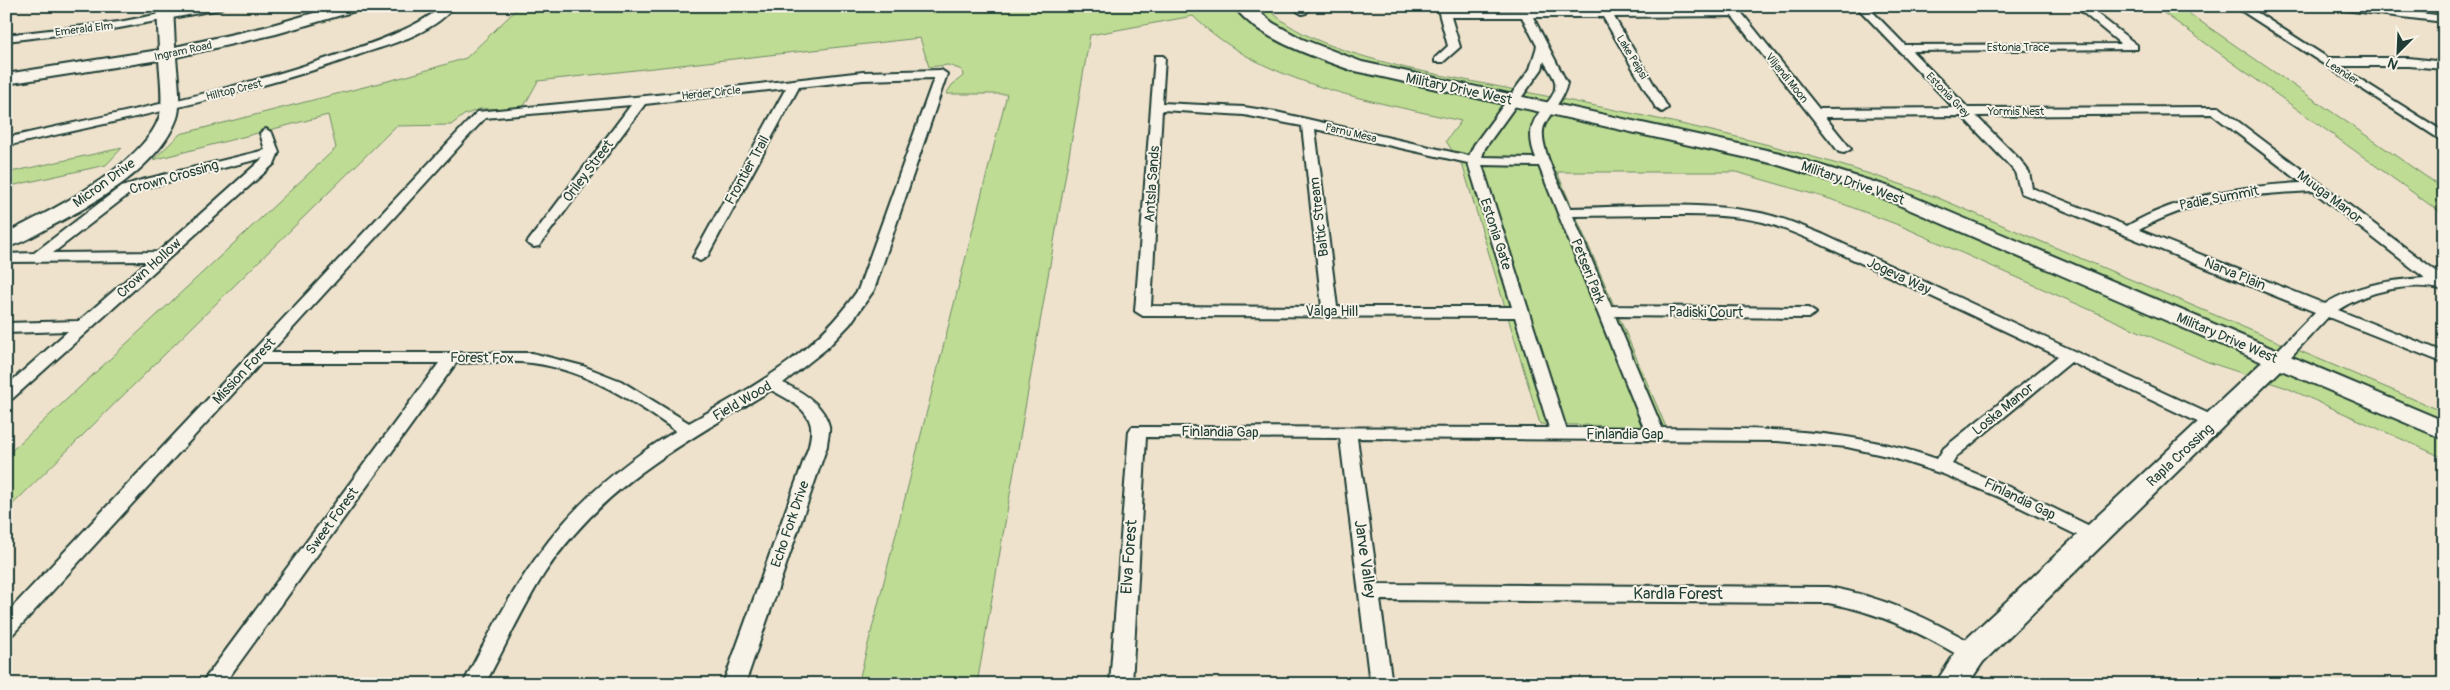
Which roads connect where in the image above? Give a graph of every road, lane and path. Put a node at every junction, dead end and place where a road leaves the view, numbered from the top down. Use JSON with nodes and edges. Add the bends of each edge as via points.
{"nodes":[{"id":1,"x":220,"y":6,"type":"edge"},
{"id":2,"x":334,"y":6,"type":"edge"},
{"id":3,"x":356,"y":6,"type":"edge"},
{"id":4,"x":450,"y":6,"type":"edge"},
{"id":5,"x":1242,"y":6,"type":"edge"},
{"id":6,"x":1861,"y":6,"type":"edge"},
{"id":7,"x":2080,"y":6,"type":"edge"},
{"id":8,"x":2239,"y":6,"type":"edge"},
{"id":9,"x":2336,"y":6,"type":"edge"},
{"id":10,"x":1444,"y":10,"type":"edge"},
{"id":11,"x":1604,"y":10,"type":"edge"},
{"id":12,"x":1733,"y":10,"type":"edge"},
{"id":13,"x":165,"y":12,"type":"edge"},
{"id":14,"x":1526,"y":14,"type":"junction"},
{"id":15,"x":2444,"y":19,"type":"edge"},
{"id":16,"x":6,"y":38,"type":"edge"},
{"id":17,"x":1542,"y":47,"type":"junction"},
{"id":18,"x":1902,"y":48,"type":"junction"},
{"id":19,"x":168,"y":51,"type":"junction"},
{"id":20,"x":1159,"y":58,"type":"dead end"},
{"id":21,"x":1439,"y":60,"type":"dead end"},
{"id":22,"x":2325,"y":62,"type":"junction"},
{"id":23,"x":2444,"y":66,"type":"edge"},
{"id":24,"x":6,"y":72,"type":"edge"},
{"id":25,"x":941,"y":74,"type":"joint"},
{"id":26,"x":6,"y":79,"type":"edge"},
{"id":27,"x":795,"y":84,"type":"junction"},
{"id":28,"x":641,"y":100,"type":"junction"},
{"id":29,"x":1512,"y":101,"type":"junction"},
{"id":30,"x":169,"y":105,"type":"junction"},
{"id":31,"x":1157,"y":106,"type":"junction"},
{"id":32,"x":1662,"y":108,"type":"dead end"},
{"id":33,"x":1549,"y":109,"type":"junction"},
{"id":34,"x":2215,"y":110,"type":"joint"},
{"id":35,"x":1965,"y":112,"type":"junction"},
{"id":36,"x":1816,"y":113,"type":"junction"},
{"id":37,"x":481,"y":115,"type":"joint"},
{"id":38,"x":1308,"y":123,"type":"junction"},
{"id":39,"x":266,"y":133,"type":"dead end"},
{"id":40,"x":2444,"y":138,"type":"edge"},
{"id":41,"x":6,"y":142,"type":"edge"},
{"id":42,"x":1844,"y":149,"type":"dead end"},
{"id":43,"x":272,"y":152,"type":"junction"},
{"id":44,"x":1474,"y":161,"type":"junction"},
{"id":45,"x":1544,"y":162,"type":"junction"},
{"id":46,"x":2316,"y":187,"type":"junction"},
{"id":47,"x":2026,"y":190,"type":"joint"},
{"id":48,"x":1564,"y":212,"type":"junction"},
{"id":49,"x":2128,"y":231,"type":"junction"},
{"id":50,"x":6,"y":241,"type":"edge"},
{"id":51,"x":534,"y":243,"type":"dead end"},
{"id":52,"x":162,"y":256,"type":"junction"},
{"id":53,"x":700,"y":257,"type":"dead end"},
{"id":54,"x":6,"y":258,"type":"edge"},
{"id":55,"x":38,"y":258,"type":"junction"},
{"id":56,"x":2442,"y":283,"type":"edge"},
{"id":57,"x":1143,"y":311,"type":"joint"},
{"id":58,"x":1330,"y":311,"type":"junction"},
{"id":59,"x":2327,"y":311,"type":"junction"},
{"id":60,"x":1520,"y":312,"type":"junction"},
{"id":61,"x":1605,"y":312,"type":"junction"},
{"id":62,"x":1808,"y":313,"type":"dead end"},
{"id":63,"x":84,"y":326,"type":"junction"},
{"id":64,"x":6,"y":328,"type":"edge"},
{"id":65,"x":2068,"y":356,"type":"junction"},
{"id":66,"x":452,"y":357,"type":"junction"},
{"id":67,"x":257,"y":358,"type":"junction"},
{"id":68,"x":2444,"y":358,"type":"edge"},
{"id":69,"x":2278,"y":360,"type":"junction"},
{"id":70,"x":772,"y":384,"type":"junction"},
{"id":71,"x":6,"y":395,"type":"edge"},
{"id":72,"x":2214,"y":424,"type":"junction"},
{"id":73,"x":688,"y":431,"type":"junction"},
{"id":74,"x":1138,"y":431,"type":"joint"},
{"id":75,"x":2444,"y":431,"type":"edge"},
{"id":76,"x":1559,"y":433,"type":"junction"},
{"id":77,"x":1348,"y":434,"type":"junction"},
{"id":78,"x":1655,"y":434,"type":"junction"},
{"id":79,"x":1942,"y":466,"type":"junction"},
{"id":80,"x":2093,"y":536,"type":"junction"},
{"id":81,"x":1370,"y":592,"type":"junction"},
{"id":82,"x":6,"y":628,"type":"edge"},
{"id":83,"x":1972,"y":653,"type":"junction"},
{"id":84,"x":212,"y":684,"type":"edge"},
{"id":85,"x":474,"y":684,"type":"edge"},
{"id":86,"x":734,"y":684,"type":"edge"},
{"id":87,"x":1121,"y":684,"type":"edge"},
{"id":88,"x":1381,"y":684,"type":"edge"},
{"id":89,"x":1951,"y":684,"type":"edge"}],
"edges":[{"from":1,"to":13,"type":"street","name":"Emerald Elm"},
{"from":2,"to":19,"type":"street","name":"Ingram Road"},
{"from":3,"to":19,"type":"street","name":"Ingram Road","via":[[278,29]]},
{"from":4,"to":30,"type":"street","name":"Hilltop Crest","via":[[417,29],[371,48],[271,81]]},
{"from":5,"to":29,"type":"street","name":"Military Drive West","via":[[1284,37],[1335,58],[1388,74]]},
{"from":6,"to":18,"type":"street","name":"Estonia Grey"},
{"from":7,"to":18,"type":"street","name":"Estonia Trace","via":[[2133,47]]},
{"from":8,"to":22,"type":"street","name":"Leander"},
{"from":9,"to":15,"type":"street"},
{"from":10,"to":14,"type":"street"},
{"from":10,"to":21,"type":"street","via":[[1454,47]]},
{"from":11,"to":12,"type":"street"},
{"from":11,"to":14,"type":"street"},
{"from":11,"to":32,"type":"street","name":"Lake Peipsi"},
{"from":12,"to":36,"type":"street","name":"Viljandi Moon"},
{"from":13,"to":16,"type":"street","name":"Emerald Elm","via":[[77,31]]},
{"from":13,"to":19,"type":"street","name":"Micron Drive"},
{"from":14,"to":17,"type":"street"},
{"from":17,"to":29,"type":"street","via":[[1536,69]]},
{"from":17,"to":33,"type":"street","via":[[1561,83]]},
{"from":18,"to":35,"type":"street","name":"Estonia Grey"},
{"from":19,"to":24,"type":"street","name":"Ingram Road"},
{"from":19,"to":26,"type":"street","name":"Ingram Road"},
{"from":19,"to":30,"type":"street","name":"Micron Drive"},
{"from":20,"to":31,"type":"street","name":"Antsla Sands"},
{"from":22,"to":23,"type":"street","via":[[2409,62]]},
{"from":22,"to":40,"type":"street","name":"Leander"},
{"from":25,"to":27,"type":"street","name":"Herder Circle","via":[[863,76]]},
{"from":25,"to":70,"type":"street","name":"Field Wood","via":[[866,290],[841,327],[822,346]]},
{"from":27,"to":28,"type":"street","name":"Herder Circle"},
{"from":27,"to":53,"type":"street","name":"Frontier Trail"},
{"from":28,"to":37,"type":"street","name":"Herder Circle"},
{"from":28,"to":51,"type":"street","name":"Oriley Street"},
{"from":29,"to":33,"type":"street","name":"Military Drive West"},
{"from":29,"to":44,"type":"street","via":[[1479,148]]},
{"from":30,"to":41,"type":"street","name":"Hilltop Crest"},
{"from":30,"to":50,"type":"street","name":"Micron Drive","via":[[169,117],[163,129],[146,151],[116,177],[68,209]]},
{"from":31,"to":38,"type":"street","name":"Parnu Mesa","via":[[1244,111]]},
{"from":31,"to":57,"type":"street","name":"Antsla Sands"},
{"from":33,"to":45,"type":"street","name":"Petseri Park","via":[[1537,126],[1536,142]]},
{"from":33,"to":69,"type":"street","name":"Military Drive West","via":[[1780,159],[1883,191]]},
{"from":34,"to":35,"type":"street","name":"Yormis Nest"},
{"from":34,"to":46,"type":"street","name":"Muuga Manor"},
{"from":35,"to":36,"type":"street","name":"Yormis Nest"},
{"from":35,"to":47,"type":"street","name":"Estonia Grey","via":[[2015,163],[2022,172]]},
{"from":36,"to":42,"type":"street","name":"Viljandi Moon"},
{"from":37,"to":67,"type":"street","name":"Mission Forest"},
{"from":38,"to":44,"type":"street","name":"Parnu Mesa"},
{"from":38,"to":58,"type":"street","name":"Baltic Stream"},
{"from":39,"to":43,"type":"street"},
{"from":43,"to":52,"type":"street","name":"Crown Hollow","via":[[269,161]]},
{"from":43,"to":55,"type":"street","name":"Crown Crossing","via":[[124,191]]},
{"from":44,"to":45,"type":"street","name":"Parnu Mesa"},
{"from":44,"to":60,"type":"street","name":"Estonia Gate"},
{"from":45,"to":48,"type":"street","name":"Petseri Park"},
{"from":46,"to":49,"type":"street","name":"Padie Summit","via":[[2271,188],[2196,200],[2168,208]]},
{"from":46,"to":56,"type":"street","name":"Muuga Manor"},
{"from":47,"to":49,"type":"street","name":"Narva Plain"},
{"from":48,"to":61,"type":"street","name":"Petseri Park"},
{"from":48,"to":65,"type":"street","name":"Jogeva Way","via":[[1720,212],[1784,224]]},
{"from":49,"to":59,"type":"street","name":"Narva Plain"},
{"from":52,"to":55,"type":"street"},
{"from":52,"to":63,"type":"street","name":"Crown Hollow"},
{"from":54,"to":55,"type":"street"},
{"from":56,"to":59,"type":"street","name":"Rapla Crossing","via":[[2399,283],[2375,288],[2352,296]]},
{"from":57,"to":58,"type":"street","name":"Valga Hill"},
{"from":58,"to":60,"type":"street","name":"Valga Hill"},
{"from":59,"to":68,"type":"street","name":"Narva Plain"},
{"from":59,"to":69,"type":"street","name":"Rapla Crossing"},
{"from":60,"to":76,"type":"street","name":"Estonia Gate"},
{"from":61,"to":62,"type":"street","name":"Padiski Court"},
{"from":61,"to":78,"type":"street","name":"Petseri Park"},
{"from":63,"to":64,"type":"street"},
{"from":63,"to":71,"type":"street","name":"Crown Hollow"},
{"from":65,"to":72,"type":"street","name":"Jogeva Way"},
{"from":65,"to":79,"type":"street","name":"Loska Manor","via":[[1950,452]]},
{"from":66,"to":67,"type":"street","name":"Forest Fox"},
{"from":66,"to":73,"type":"street","name":"Forest Fox","via":[[532,358],[577,368],[607,379],[646,401]]},
{"from":66,"to":84,"type":"street","name":"Sweet Forest"},
{"from":67,"to":82,"type":"street","name":"Mission Forest"},
{"from":69,"to":72,"type":"street","name":"Rapla Crossing"},
{"from":69,"to":75,"type":"street","name":"Military Drive West"},
{"from":70,"to":73,"type":"street","name":"Field Wood"},
{"from":70,"to":86,"type":"street","name":"Echo Fork Drive","via":[[812,410],[820,425],[818,446]]},
{"from":72,"to":80,"type":"street","name":"Rapla Crossing"},
{"from":73,"to":85,"type":"street","name":"Field Wood","via":[[643,460],[569,529],[527,586]]},
{"from":74,"to":77,"type":"street","name":"Finlandia Gap"},
{"from":74,"to":87,"type":"street","name":"Elva Forest"},
{"from":76,"to":77,"type":"street","name":"Finlandia Gap"},
{"from":76,"to":78,"type":"street","name":"Finlandia Gap"},
{"from":77,"to":81,"type":"street","name":"Jarve Valley"},
{"from":78,"to":79,"type":"street","name":"Finlandia Gap","via":[[1816,438],[1855,443]]},
{"from":79,"to":80,"type":"street","name":"Finlandia Gap","via":[[2022,499]]},
{"from":80,"to":83,"type":"street","name":"Rapla Crossing"},
{"from":81,"to":83,"type":"street","name":"Kardla Forest","via":[[1828,595],[1890,609]]},
{"from":81,"to":88,"type":"street","name":"Jarve Valley"},
{"from":83,"to":89,"type":"street","name":"Rapla Crossing"}]}
